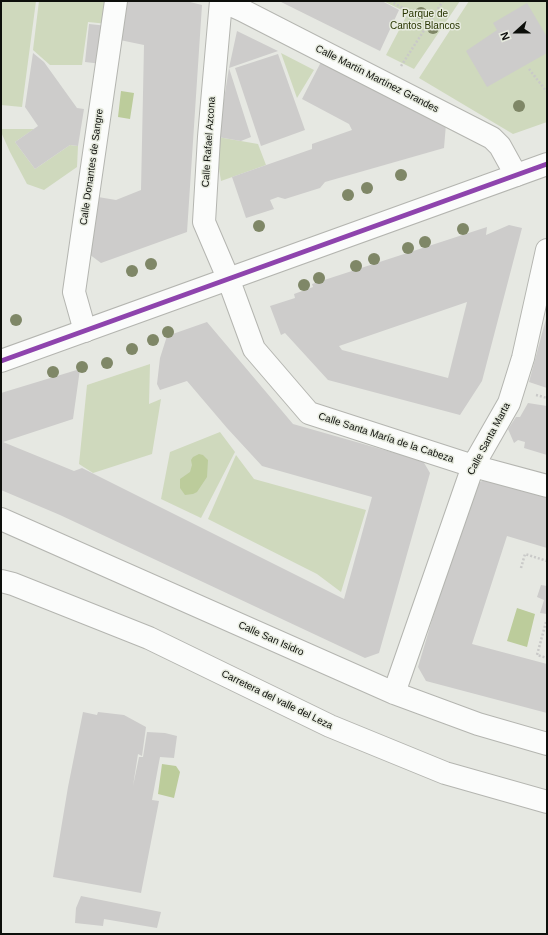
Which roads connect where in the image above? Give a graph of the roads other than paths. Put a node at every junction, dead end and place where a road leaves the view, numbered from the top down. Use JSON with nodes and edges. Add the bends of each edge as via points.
{"nodes":[{"id":1,"x":116,"y":1,"type":"edge"},
{"id":2,"x":221,"y":1,"type":"edge"},
{"id":3,"x":547,"y":164,"type":"edge"},
{"id":4,"x":516,"y":175,"type":"junction"},
{"id":5,"x":547,"y":250,"type":"edge"},
{"id":6,"x":228,"y":278,"type":"junction"},
{"id":7,"x":85,"y":331,"type":"junction"},
{"id":8,"x":1,"y":360,"type":"edge"},
{"id":9,"x":473,"y":466,"type":"junction"},
{"id":10,"x":547,"y":486,"type":"edge"},
{"id":11,"x":1,"y":519,"type":"edge"},
{"id":12,"x":5,"y":581,"type":"edge"},
{"id":13,"x":394,"y":693,"type":"junction"},
{"id":14,"x":547,"y":744,"type":"edge"},
{"id":15,"x":547,"y":802,"type":"edge"}],
"edges":[{"from":1,"to":7,"type":"street","name":"Calle Donantes de Sangre","via":[[74,292]]},
{"from":2,"to":4,"type":"street","name":"Calle Martín Martínez Grandes","via":[[492,138],[500,146]]},
{"from":2,"to":6,"type":"street","name":"Calle Rafael Azcona","via":[[204,222]]},
{"from":3,"to":4,"type":"street"},
{"from":4,"to":6,"type":"street"},
{"from":5,"to":9,"type":"street","name":"Calle Santa Marta","via":[[523,358],[509,403]]},
{"from":6,"to":7,"type":"street"},
{"from":6,"to":9,"type":"street","name":"Calle Santa María de la Cabeza","via":[[254,349],[309,413]]},
{"from":7,"to":8,"type":"street"},
{"from":9,"to":10,"type":"street","name":"Calle Santa María de la Cabeza"},
{"from":9,"to":13,"type":"street","name":"Calle Santa Marta"},
{"from":11,"to":13,"type":"street","name":"Calle San Isidro"},
{"from":12,"to":15,"type":"street","name":"Carretera del valle del Leza","via":[[148,638],[330,726],[445,772]]},
{"from":13,"to":14,"type":"street","name":"Calle San Isidro","via":[[478,724]]}]}
